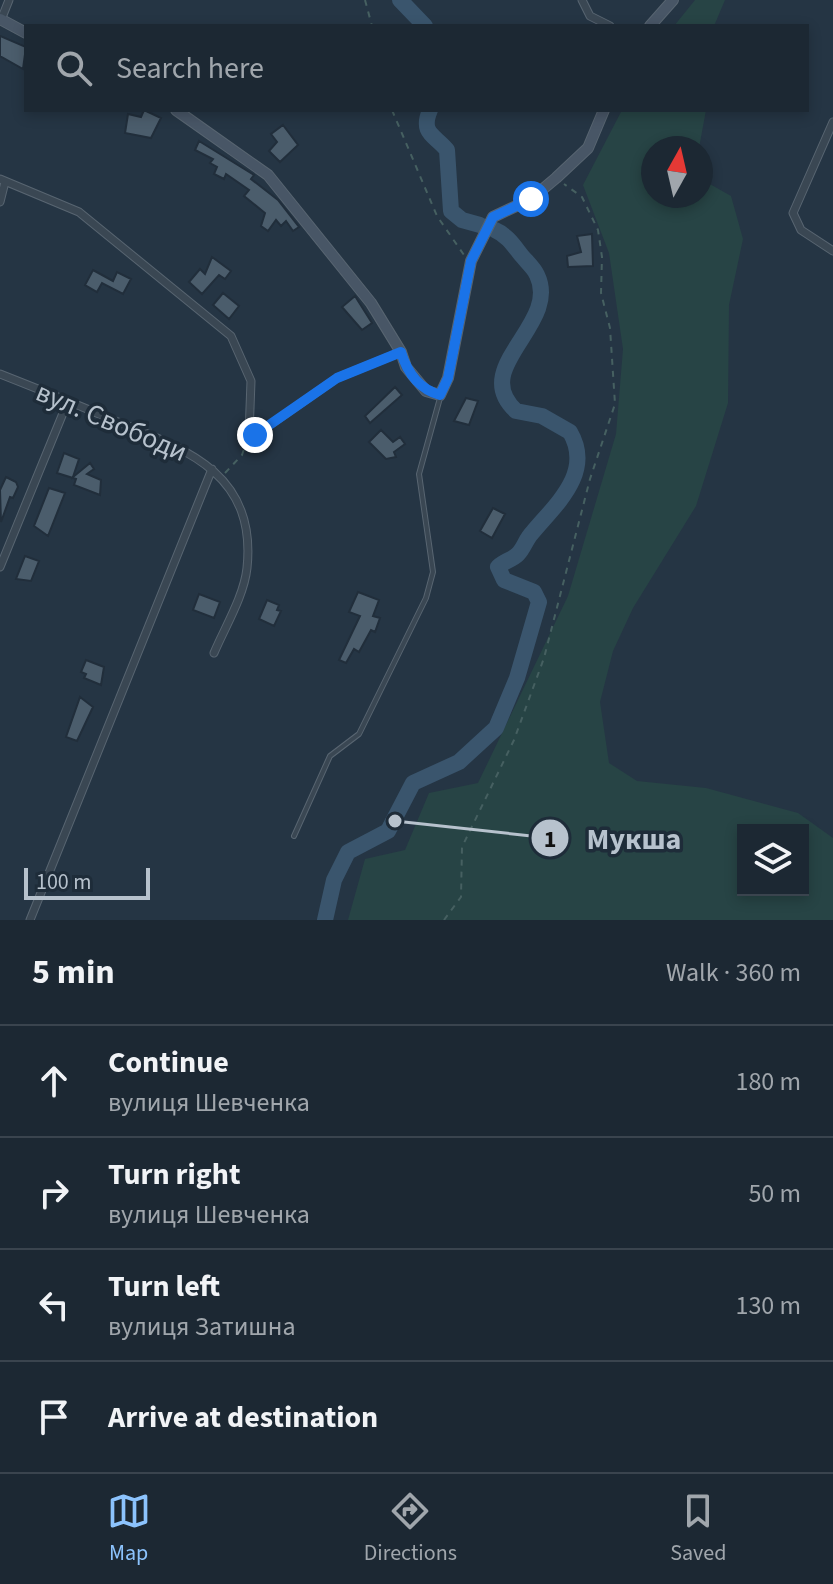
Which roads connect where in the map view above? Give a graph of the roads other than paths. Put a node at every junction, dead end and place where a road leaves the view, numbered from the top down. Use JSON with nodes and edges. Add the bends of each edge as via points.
{"nodes":[{"id":1,"x":9,"y":0,"type":"edge"},
{"id":2,"x":582,"y":0,"type":"edge"},
{"id":3,"x":673,"y":0,"type":"edge"},
{"id":4,"x":0,"y":20,"type":"edge"},
{"id":5,"x":606,"y":24,"type":"edge"},
{"id":6,"x":652,"y":24,"type":"edge"},
{"id":7,"x":24,"y":32,"type":"edge"},
{"id":8,"x":179,"y":112,"type":"edge"},
{"id":9,"x":603,"y":112,"type":"edge"},
{"id":10,"x":833,"y":122,"type":"edge"},
{"id":11,"x":3,"y":181,"type":"edge"},
{"id":12,"x":0,"y":202,"type":"edge"},
{"id":13,"x":833,"y":251,"type":"edge"},
{"id":14,"x":401,"y":352,"type":"junction"},
{"id":15,"x":0,"y":374,"type":"edge"},
{"id":16,"x":440,"y":395,"type":"junction"},
{"id":17,"x":68,"y":401,"type":"junction"},
{"id":18,"x":212,"y":469,"type":"junction"},
{"id":19,"x":0,"y":567,"type":"edge"},
{"id":20,"x":214,"y":653,"type":"dead end"},
{"id":21,"x":294,"y":836,"type":"dead end"},
{"id":22,"x":30,"y":920,"type":"edge"}],
"edges":[{"from":1,"to":4,"type":"street"},
{"from":2,"to":5,"type":"street","via":[[590,16]]},
{"from":3,"to":6,"type":"street"},
{"from":4,"to":7,"type":"street"},
{"from":8,"to":14,"type":"street","via":[[268,175],[371,303]]},
{"from":9,"to":16,"type":"street","via":[[588,148],[531,199],[493,217],[471,261]]},
{"from":10,"to":13,"type":"street","via":[[793,213],[801,230]]},
{"from":11,"to":12,"type":"street"},
{"from":11,"to":14,"type":"street","via":[[79,212],[231,336],[251,381],[249,435],[337,378]]},
{"from":14,"to":16,"type":"street","via":[[426,391]]},
{"from":15,"to":17,"type":"street","name":"вул. Свободи"},
{"from":16,"to":21,"type":"lane","via":[[419,474],[433,572],[426,598],[359,734],[330,756]]},
{"from":17,"to":18,"type":"street","name":"вул. Свободи","via":[[171,443]]},
{"from":17,"to":19,"type":"street"},
{"from":18,"to":20,"type":"street","name":"вул. Свободи","via":[[234,496],[246,530],[247,567]]},
{"from":18,"to":22,"type":"street"}]}
